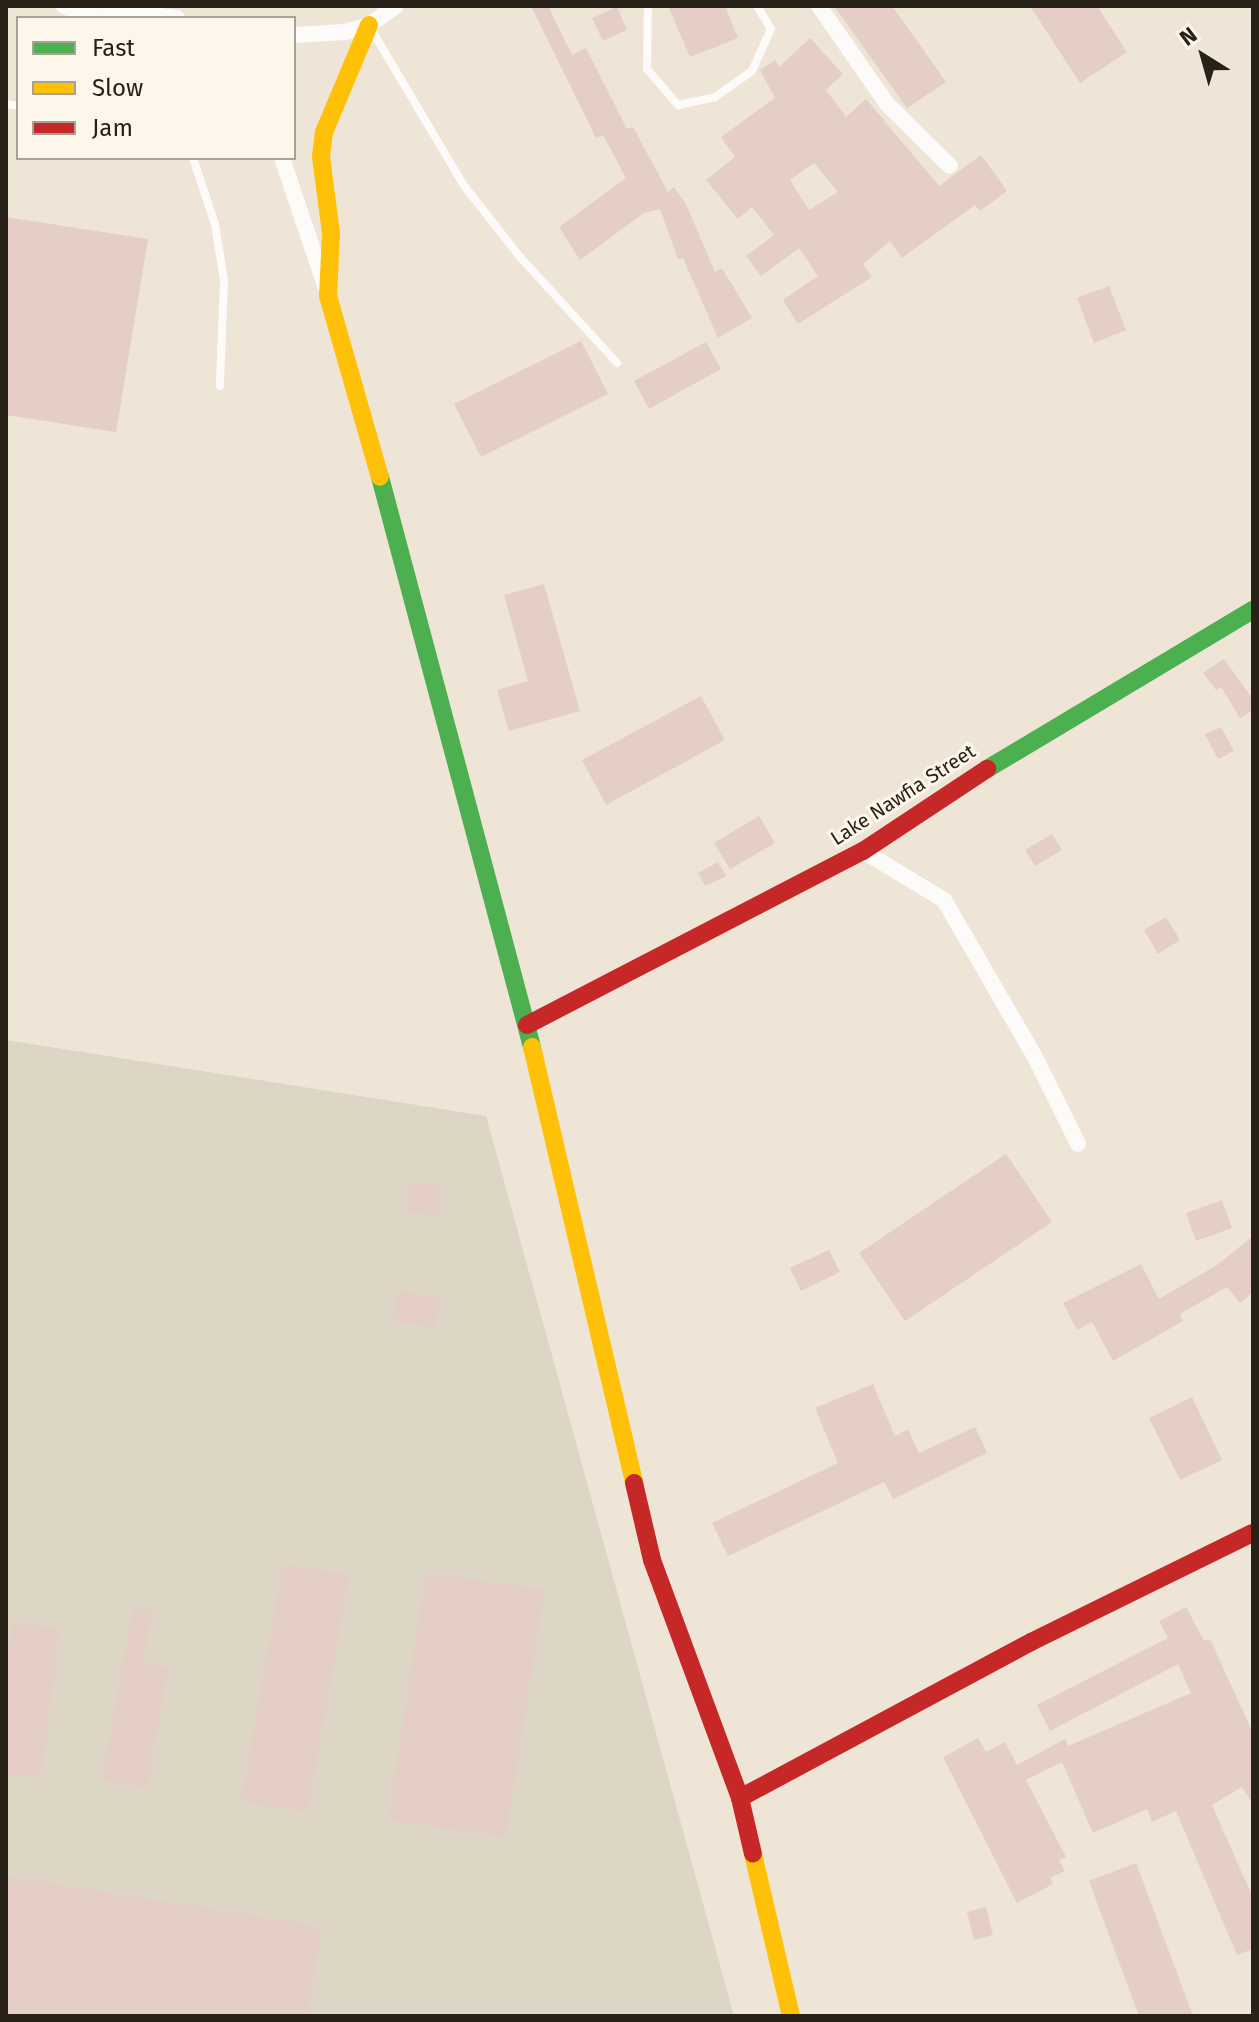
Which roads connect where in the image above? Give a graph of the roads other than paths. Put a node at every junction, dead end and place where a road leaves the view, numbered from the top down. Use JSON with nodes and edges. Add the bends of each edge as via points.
{"nodes":[{"id":1,"x":64,"y":6,"type":"edge"},
{"id":2,"x":88,"y":6,"type":"edge"},
{"id":3,"x":396,"y":6,"type":"edge"},
{"id":4,"x":648,"y":6,"type":"edge"},
{"id":5,"x":757,"y":6,"type":"edge"},
{"id":6,"x":819,"y":6,"type":"edge"},
{"id":7,"x":86,"y":16,"type":"edge"},
{"id":8,"x":162,"y":16,"type":"edge"},
{"id":9,"x":369,"y":25,"type":"junction"},
{"id":10,"x":296,"y":35,"type":"edge"},
{"id":11,"x":194,"y":160,"type":"edge"},
{"id":12,"x":283,"y":160,"type":"edge"},
{"id":13,"x":950,"y":166,"type":"dead end"},
{"id":14,"x":328,"y":296,"type":"junction"},
{"id":15,"x":617,"y":363,"type":"dead end"},
{"id":16,"x":220,"y":386,"type":"dead end"},
{"id":17,"x":1253,"y":610,"type":"edge"},
{"id":18,"x":863,"y":851,"type":"junction"},
{"id":19,"x":527,"y":1025,"type":"junction"},
{"id":20,"x":1078,"y":1144,"type":"dead end"},
{"id":21,"x":1253,"y":1533,"type":"edge"},
{"id":22,"x":740,"y":1798,"type":"junction"},
{"id":23,"x":791,"y":2016,"type":"edge"}],
"edges":[{"from":1,"to":7,"type":"street"},
{"from":2,"to":8,"type":"street"},
{"from":3,"to":9,"type":"street"},
{"from":4,"to":5,"type":"lane","via":[[647,69],[678,105],[715,97],[752,71],[771,29]]},
{"from":6,"to":13,"type":"street","via":[[887,104]]},
{"from":9,"to":10,"type":"street"},
{"from":9,"to":14,"type":"street","via":[[324,132],[321,157],[331,233]]},
{"from":9,"to":15,"type":"lane","via":[[465,187],[520,257]]},
{"from":11,"to":16,"type":"lane","via":[[215,224],[224,280]]},
{"from":12,"to":14,"type":"street"},
{"from":14,"to":19,"type":"street","via":[[434,667]]},
{"from":17,"to":18,"type":"street","name":"Lake Nawfia Street","via":[[1057,723]]},
{"from":18,"to":19,"type":"street","name":"Lake Nawfia Street"},
{"from":18,"to":20,"type":"street","via":[[944,900],[1034,1055]]},
{"from":19,"to":22,"type":"street","via":[[652,1560]]},
{"from":21,"to":22,"type":"street","via":[[1031,1642]]},
{"from":22,"to":23,"type":"street"}]}
